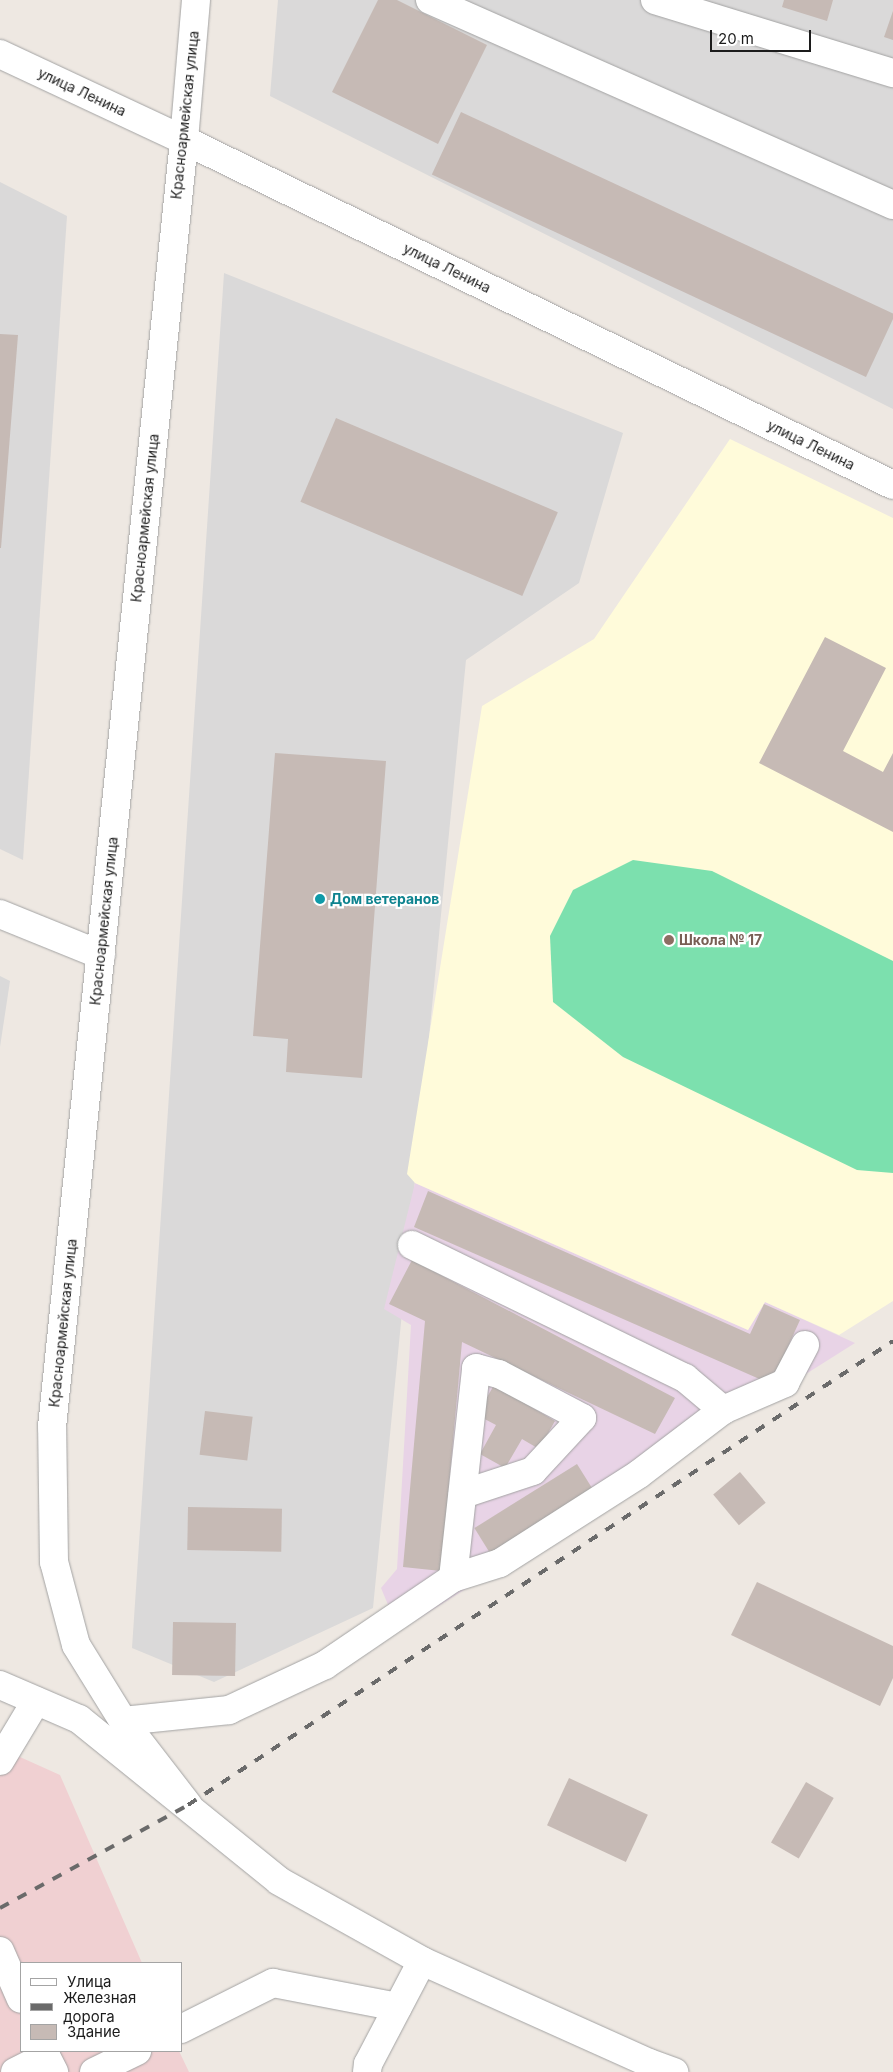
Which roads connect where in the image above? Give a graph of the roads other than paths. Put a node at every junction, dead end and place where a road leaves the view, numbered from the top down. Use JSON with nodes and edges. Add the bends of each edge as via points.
{"nodes":[{"id":1,"x":196,"y":0,"type":"edge"},
{"id":2,"x":430,"y":0,"type":"edge"},
{"id":3,"x":655,"y":0,"type":"edge"},
{"id":4,"x":0,"y":54,"type":"edge"},
{"id":5,"x":893,"y":74,"type":"edge"},
{"id":6,"x":184,"y":140,"type":"junction"},
{"id":7,"x":893,"y":205,"type":"edge"},
{"id":8,"x":893,"y":485,"type":"edge"},
{"id":9,"x":0,"y":914,"type":"edge"},
{"id":10,"x":101,"y":955,"type":"junction"},
{"id":11,"x":412,"y":1245,"type":"dead end"},
{"id":12,"x":805,"y":1346,"type":"dead end"},
{"id":13,"x":723,"y":1410,"type":"junction"},
{"id":14,"x":463,"y":1494,"type":"junction"},
{"id":15,"x":453,"y":1578,"type":"junction"},
{"id":16,"x":0,"y":1685,"type":"edge"},
{"id":17,"x":36,"y":1701,"type":"junction"},
{"id":18,"x":123,"y":1722,"type":"junction"},
{"id":19,"x":0,"y":1761,"type":"edge"},
{"id":20,"x":188,"y":1805,"type":"junction"},
{"id":21,"x":0,"y":1950,"type":"edge"},
{"id":22,"x":422,"y":1961,"type":"junction"},
{"id":23,"x":20,"y":1997,"type":"edge"},
{"id":24,"x":398,"y":2007,"type":"junction"},
{"id":25,"x":182,"y":2029,"type":"edge"},
{"id":26,"x":135,"y":2052,"type":"edge"},
{"id":27,"x":48,"y":2060,"type":"edge"},
{"id":28,"x":15,"y":2072,"type":"edge"},
{"id":29,"x":94,"y":2072,"type":"edge"},
{"id":30,"x":367,"y":2072,"type":"edge"},
{"id":31,"x":674,"y":2072,"type":"edge"}],
"edges":[{"from":1,"to":6,"type":"street","name":"Красноармейская улица"},
{"from":2,"to":7,"type":"street"},
{"from":3,"to":5,"type":"street"},
{"from":4,"to":6,"type":"street","name":"улица Ленина"},
{"from":6,"to":8,"type":"street","name":"улица Ленина"},
{"from":6,"to":10,"type":"street","name":"Красноармейская улица"},
{"from":9,"to":10,"type":"street"},
{"from":10,"to":18,"type":"street","name":"Красноармейская улица","via":[[52,1427],[54,1562],[76,1646]]},
{"from":11,"to":13,"type":"street","via":[[685,1378]]},
{"from":12,"to":13,"type":"street","via":[[785,1383]]},
{"from":13,"to":15,"type":"street","via":[[639,1474],[500,1563]]},
{"from":14,"to":14,"type":"street","via":[[476,1368],[498,1374],[582,1418],[533,1471]]},
{"from":14,"to":15,"type":"street"},
{"from":15,"to":18,"type":"street","via":[[324,1665],[229,1710]]},
{"from":16,"to":17,"type":"street"},
{"from":17,"to":19,"type":"street"},
{"from":17,"to":20,"type":"street","via":[[79,1719]]},
{"from":18,"to":20,"type":"street","name":"Красноармейская улица"},
{"from":20,"to":22,"type":"street","via":[[279,1881]]},
{"from":21,"to":23,"type":"street"},
{"from":22,"to":24,"type":"street"},
{"from":22,"to":31,"type":"street"},
{"from":24,"to":25,"type":"street","via":[[273,1983]]},
{"from":24,"to":30,"type":"street","via":[[368,2064]]},
{"from":26,"to":29,"type":"street"},
{"from":27,"to":28,"type":"street"}]}
